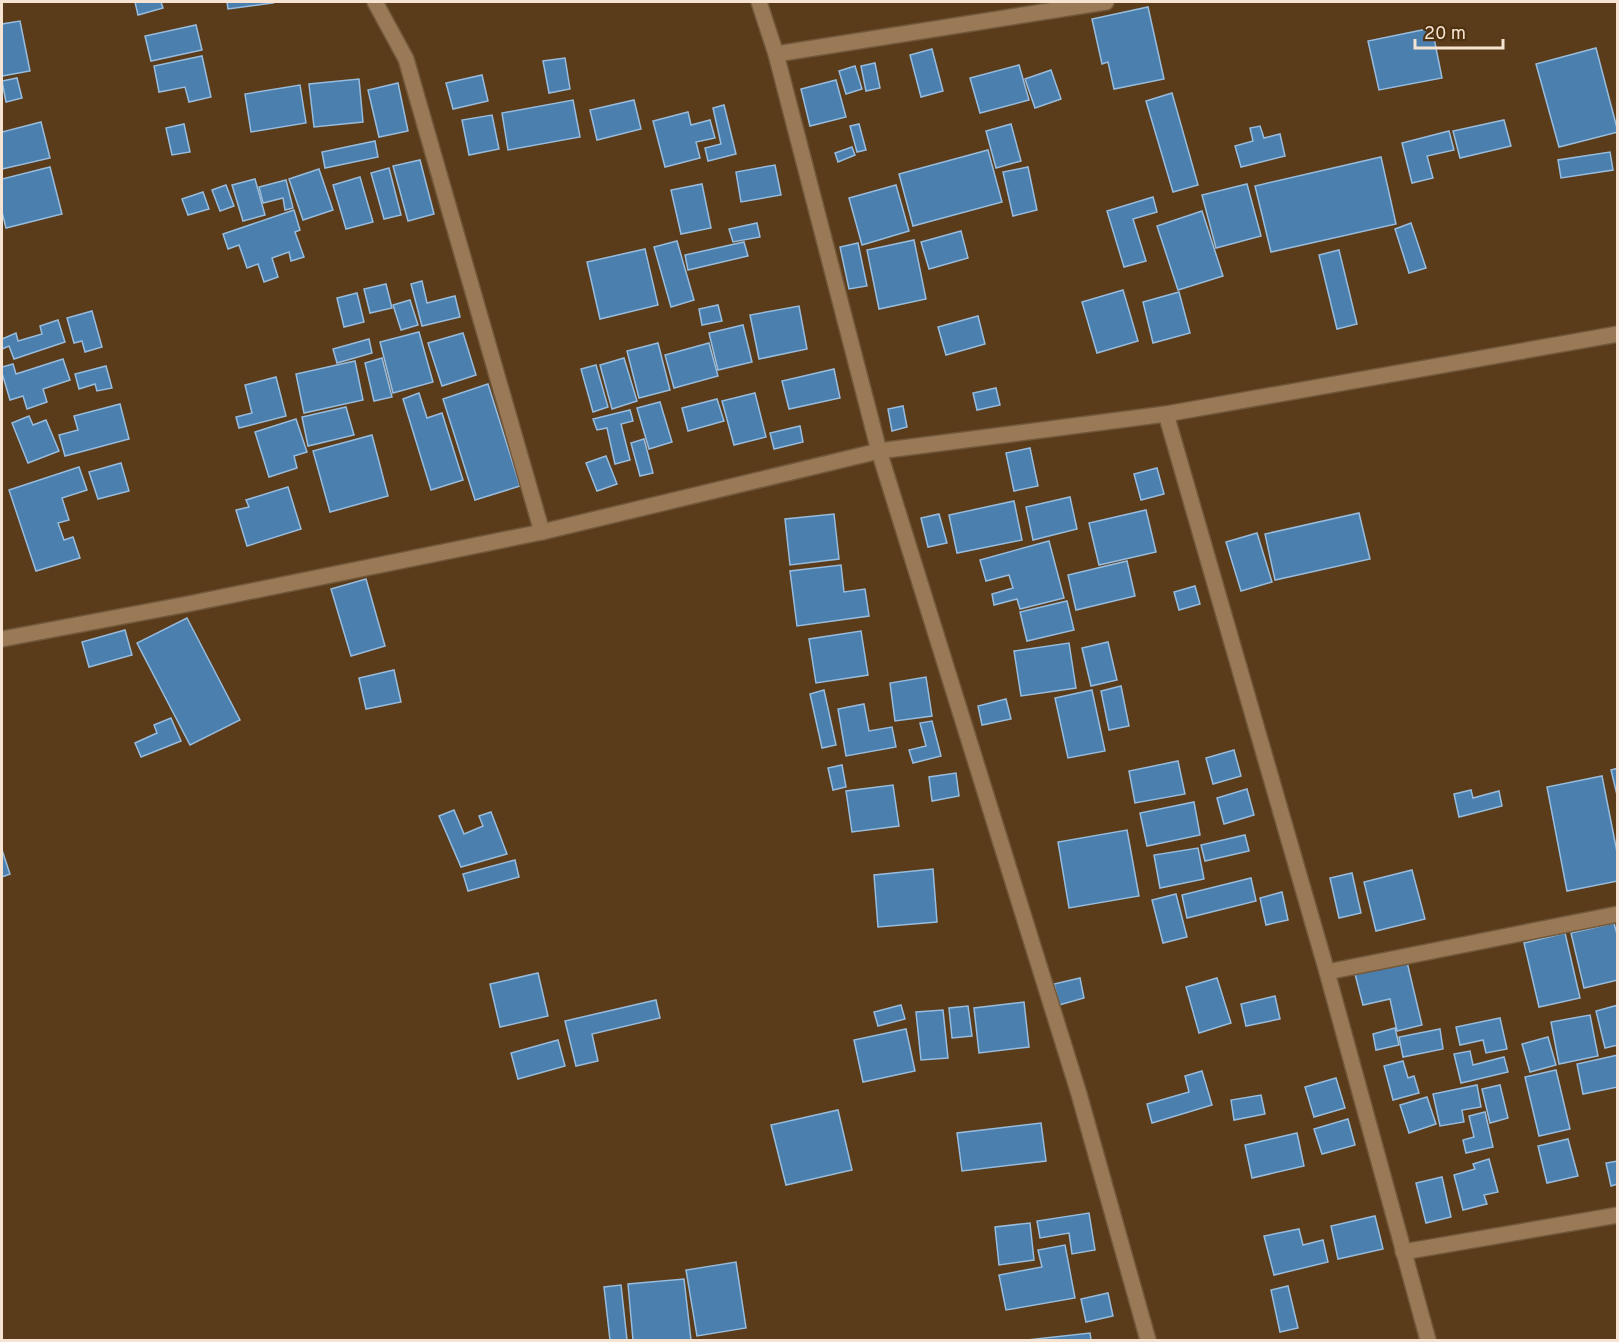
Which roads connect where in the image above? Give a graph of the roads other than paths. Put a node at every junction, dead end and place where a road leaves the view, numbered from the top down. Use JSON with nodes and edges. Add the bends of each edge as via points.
{"nodes":[{"id":1,"x":375,"y":2,"type":"edge"},
{"id":2,"x":759,"y":2,"type":"edge"},
{"id":3,"x":1106,"y":2,"type":"edge"},
{"id":4,"x":776,"y":54,"type":"junction"},
{"id":5,"x":1617,"y":334,"type":"edge"},
{"id":6,"x":1166,"y":414,"type":"junction"},
{"id":7,"x":879,"y":452,"type":"junction"},
{"id":8,"x":542,"y":532,"type":"junction"},
{"id":9,"x":2,"y":639,"type":"edge"},
{"id":10,"x":1617,"y":915,"type":"edge"},
{"id":11,"x":1327,"y":972,"type":"junction"},
{"id":12,"x":1617,"y":1215,"type":"edge"},
{"id":13,"x":1403,"y":1252,"type":"junction"},
{"id":14,"x":1148,"y":1341,"type":"edge"},
{"id":15,"x":1428,"y":1341,"type":"edge"}],
"edges":[{"from":1,"to":8,"type":"street","via":[[406,59]]},
{"from":2,"to":4,"type":"street"},
{"from":3,"to":4,"type":"street"},
{"from":4,"to":7,"type":"street"},
{"from":5,"to":6,"type":"street"},
{"from":6,"to":7,"type":"street"},
{"from":6,"to":11,"type":"street"},
{"from":7,"to":8,"type":"street"},
{"from":7,"to":14,"type":"street","via":[[1079,1094]]},
{"from":8,"to":9,"type":"street"},
{"from":10,"to":11,"type":"street"},
{"from":11,"to":13,"type":"street"},
{"from":12,"to":13,"type":"street"},
{"from":13,"to":15,"type":"street"}]}
